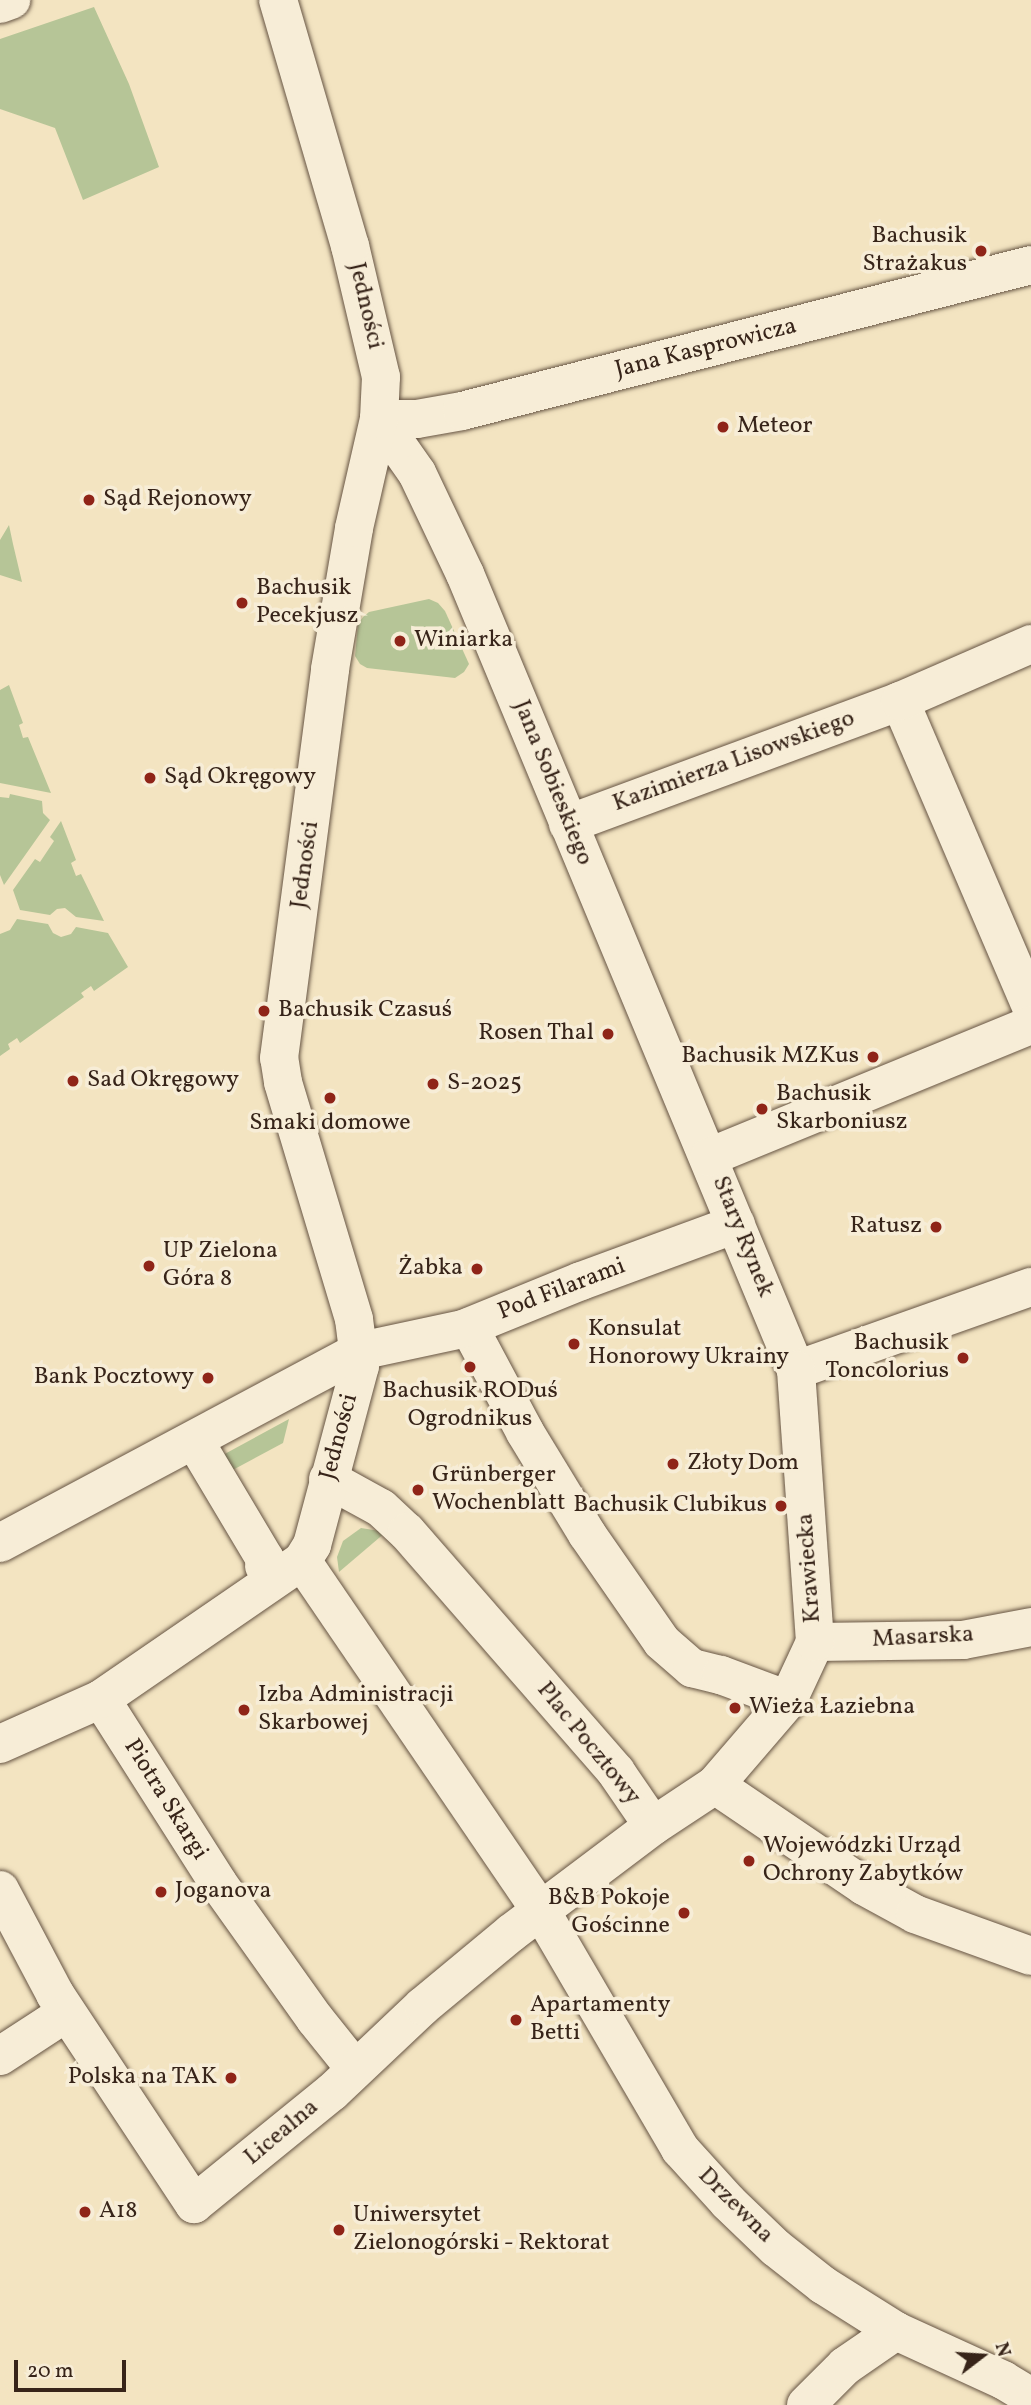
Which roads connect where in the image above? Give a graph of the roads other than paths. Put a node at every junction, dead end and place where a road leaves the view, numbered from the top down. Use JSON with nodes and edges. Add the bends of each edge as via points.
{"nodes":[{"id":1,"x":11,"y":0,"type":"edge"},
{"id":2,"x":278,"y":0,"type":"edge"},
{"id":3,"x":0,"y":4,"type":"edge"},
{"id":4,"x":1031,"y":265,"type":"edge"},
{"id":5,"x":379,"y":419,"type":"junction"},
{"id":6,"x":1031,"y":644,"type":"edge"},
{"id":7,"x":900,"y":701,"type":"junction"},
{"id":8,"x":568,"y":824,"type":"junction"},
{"id":9,"x":1031,"y":1006,"type":"edge"},
{"id":10,"x":1031,"y":1025,"type":"edge"},
{"id":11,"x":709,"y":1157,"type":"junction"},
{"id":12,"x":736,"y":1224,"type":"junction"},
{"id":13,"x":1031,"y":1287,"type":"edge"},
{"id":14,"x":468,"y":1327,"type":"junction"},
{"id":15,"x":358,"y":1345,"type":"junction"},
{"id":16,"x":796,"y":1370,"type":"junction"},
{"id":17,"x":194,"y":1440,"type":"junction"},
{"id":18,"x":328,"y":1479,"type":"junction"},
{"id":19,"x":0,"y":1544,"type":"edge"},
{"id":20,"x":302,"y":1561,"type":"junction"},
{"id":21,"x":264,"y":1566,"type":"dead end"},
{"id":22,"x":1031,"y":1627,"type":"edge"},
{"id":23,"x":815,"y":1642,"type":"junction"},
{"id":24,"x":101,"y":1699,"type":"junction"},
{"id":25,"x":788,"y":1700,"type":"junction"},
{"id":26,"x":2,"y":1739,"type":"edge"},
{"id":27,"x":715,"y":1785,"type":"junction"},
{"id":28,"x":653,"y":1826,"type":"junction"},
{"id":29,"x":0,"y":1890,"type":"edge"},
{"id":30,"x":541,"y":1911,"type":"junction"},
{"id":31,"x":1031,"y":1956,"type":"edge"},
{"id":32,"x":66,"y":2013,"type":"junction"},
{"id":33,"x":0,"y":2056,"type":"edge"},
{"id":34,"x":355,"y":2069,"type":"junction"},
{"id":35,"x":896,"y":2331,"type":"junction"},
{"id":36,"x":1031,"y":2397,"type":"edge"},
{"id":37,"x":806,"y":2405,"type":"edge"}],
"edges":[{"from":1,"to":3,"type":"street"},
{"from":2,"to":5,"type":"street","name":"Jedności","via":[[369,321],[381,377]]},
{"from":4,"to":5,"type":"street","name":"Jana Kasprowicza","via":[[461,411],[417,419]]},
{"from":5,"to":8,"type":"street","name":"Jana Sobieskiego","via":[[417,472],[500,655]]},
{"from":5,"to":15,"type":"street","name":"Jedności","via":[[354,528],[330,669],[279,1058]]},
{"from":6,"to":7,"type":"street","name":"Kazimierza Lisowskiego"},
{"from":7,"to":8,"type":"street","name":"Kazimierza Lisowskiego"},
{"from":7,"to":9,"type":"street"},
{"from":8,"to":11,"type":"street","name":"Jana Sobieskiego"},
{"from":10,"to":11,"type":"street","name":"Stary Rynek"},
{"from":11,"to":12,"type":"street","name":"Stary Rynek"},
{"from":12,"to":14,"type":"street","name":"Pod Filarami"},
{"from":12,"to":16,"type":"street","name":"Stary Rynek"},
{"from":13,"to":16,"type":"street"},
{"from":14,"to":15,"type":"street","name":"Pod Filarami"},
{"from":14,"to":25,"type":"street","via":[[587,1534],[662,1642],[692,1668]]},
{"from":15,"to":17,"type":"street"},
{"from":15,"to":18,"type":"street","name":"Jedności","via":[[360,1366]]},
{"from":16,"to":23,"type":"street","name":"Krawiecka"},
{"from":17,"to":19,"type":"street"},
{"from":17,"to":21,"type":"street","via":[[265,1559]]},
{"from":18,"to":20,"type":"street","name":"Jedności","via":[[312,1545]]},
{"from":18,"to":28,"type":"street","name":"Plac Pocztowy","via":[[381,1508],[407,1532],[616,1772]]},
{"from":20,"to":24,"type":"street"},
{"from":20,"to":30,"type":"street"},
{"from":22,"to":23,"type":"street","name":"Masarska","via":[[963,1640]]},
{"from":23,"to":25,"type":"street","name":"Krawiecka"},
{"from":24,"to":26,"type":"street"},
{"from":24,"to":34,"type":"street","name":"Piotra Skargi","via":[[218,1883]]},
{"from":25,"to":27,"type":"street","name":"Krawiecka"},
{"from":27,"to":28,"type":"street","name":"Krawiecka"},
{"from":27,"to":31,"type":"street","via":[[915,1914]]},
{"from":28,"to":30,"type":"street","name":"Plac Pocztowy"},
{"from":29,"to":32,"type":"street","name":"Licealna"},
{"from":30,"to":34,"type":"street","name":"Licealna","via":[[423,2006]]},
{"from":30,"to":35,"type":"street","name":"Drzewna","via":[[680,2149],[776,2248],[822,2285]]},
{"from":32,"to":33,"type":"street"},
{"from":32,"to":34,"type":"street","name":"Licealna","via":[[194,2204]]},
{"from":35,"to":36,"type":"street","name":"Drzewna"},
{"from":35,"to":37,"type":"street","via":[[845,2366]]}]}
